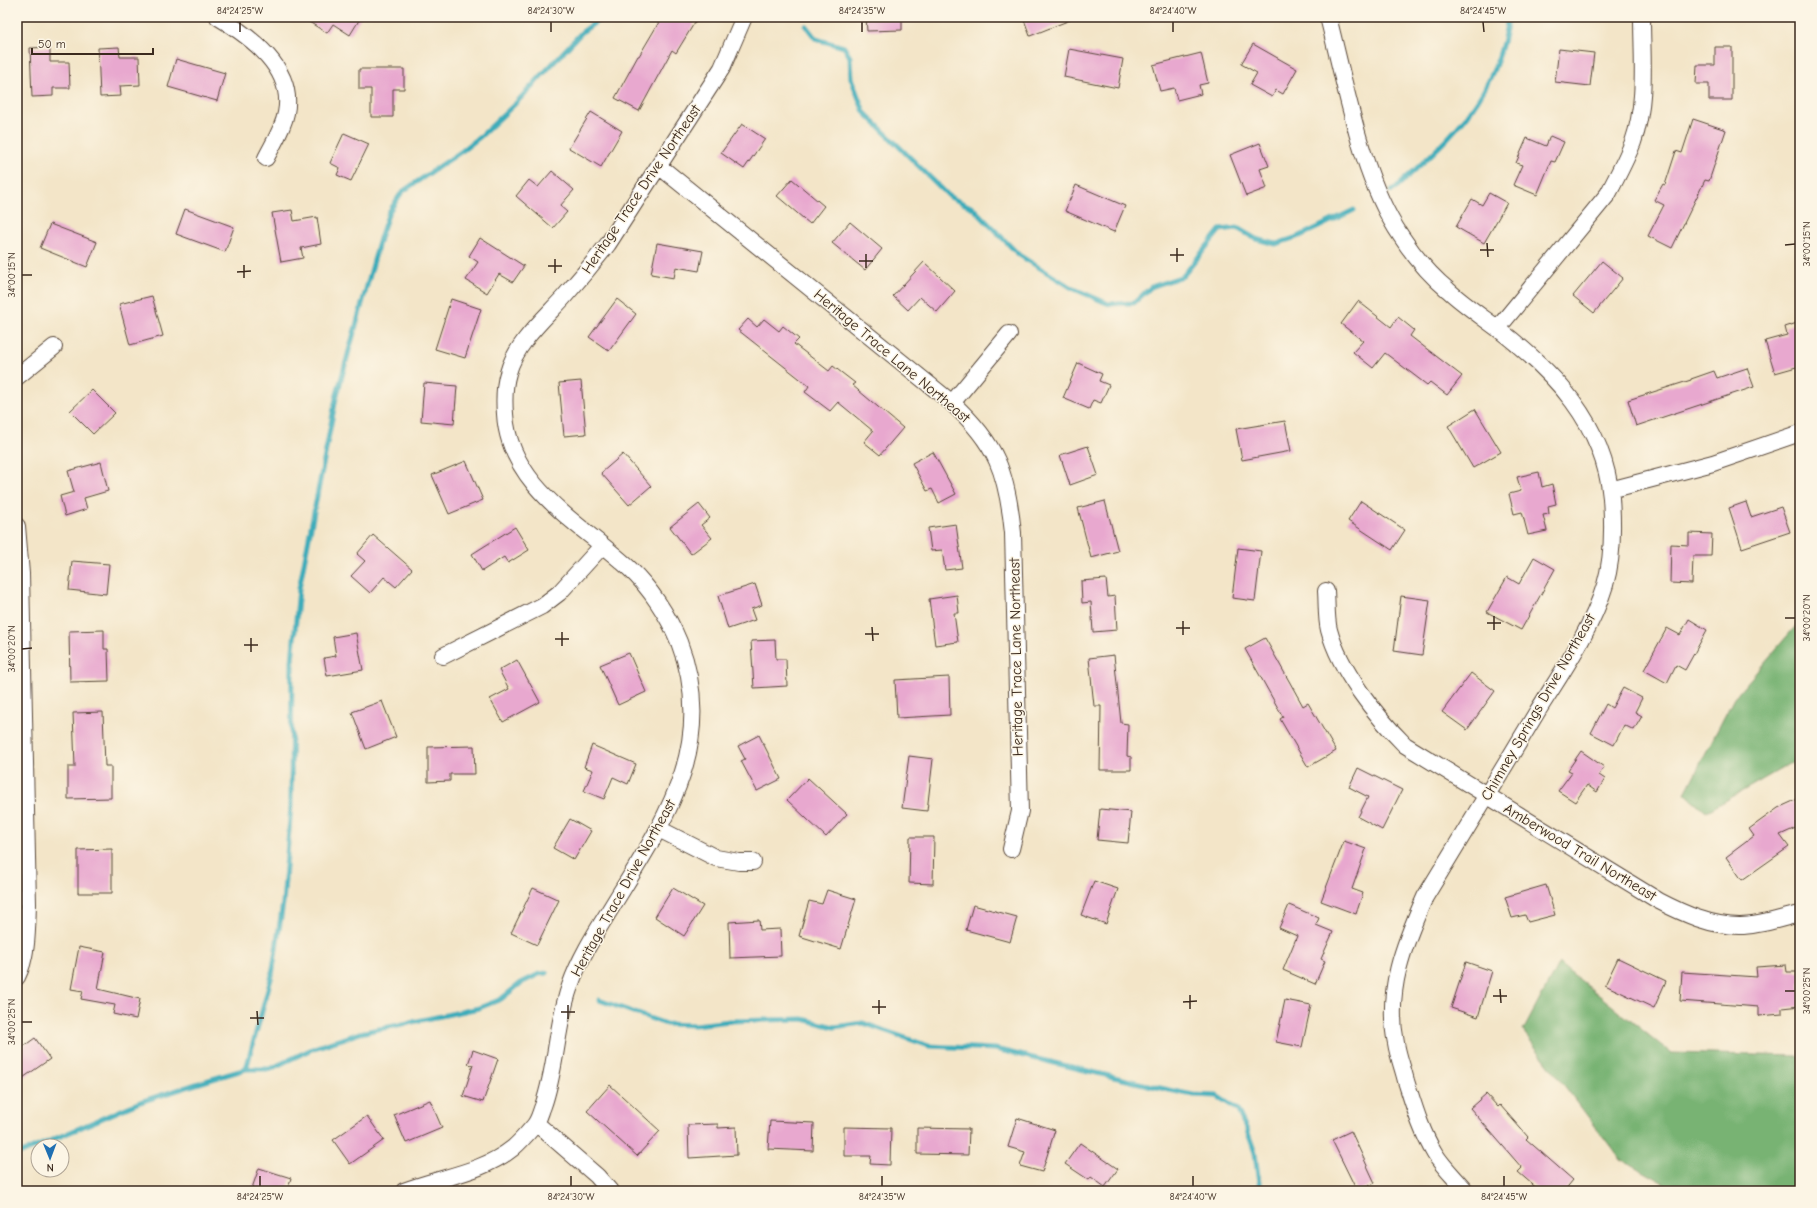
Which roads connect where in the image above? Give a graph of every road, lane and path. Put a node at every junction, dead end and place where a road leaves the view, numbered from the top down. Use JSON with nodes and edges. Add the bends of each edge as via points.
{"nodes":[{"id":1,"x":218,"y":17,"type":"edge"},
{"id":2,"x":744,"y":17,"type":"edge"},
{"id":3,"x":1328,"y":17,"type":"edge"},
{"id":4,"x":1642,"y":17,"type":"edge"},
{"id":5,"x":266,"y":158,"type":"dead end"},
{"id":6,"x":658,"y":166,"type":"junction"},
{"id":7,"x":1498,"y":328,"type":"junction"},
{"id":8,"x":1009,"y":334,"type":"dead end"},
{"id":9,"x":54,"y":348,"type":"dead end"},
{"id":10,"x":17,"y":377,"type":"edge"},
{"id":11,"x":952,"y":403,"type":"junction"},
{"id":12,"x":1800,"y":433,"type":"edge"},
{"id":13,"x":1610,"y":490,"type":"junction"},
{"id":14,"x":17,"y":526,"type":"edge"},
{"id":15,"x":602,"y":546,"type":"junction"},
{"id":16,"x":1326,"y":590,"type":"dead end"},
{"id":17,"x":443,"y":656,"type":"dead end"},
{"id":18,"x":20,"y":698,"type":"edge"},
{"id":19,"x":1487,"y":796,"type":"junction"},
{"id":20,"x":659,"y":829,"type":"junction"},
{"id":21,"x":1011,"y":850,"type":"dead end"},
{"id":22,"x":753,"y":862,"type":"dead end"},
{"id":23,"x":1800,"y":914,"type":"edge"},
{"id":24,"x":17,"y":977,"type":"edge"},
{"id":25,"x":537,"y":1124,"type":"junction"},
{"id":26,"x":404,"y":1191,"type":"edge"},
{"id":27,"x":610,"y":1191,"type":"edge"},
{"id":28,"x":1466,"y":1191,"type":"edge"}],
"edges":[{"from":1,"to":5,"type":"street","via":[[242,31],[269,58],[279,70],[287,92],[286,114]]},
{"from":2,"to":6,"type":"street","name":"Heritage Trace Drive Northeast","via":[[722,68]]},
{"from":3,"to":7,"type":"street","name":"Chimney Springs Drive Northeast","via":[[1356,124],[1375,186],[1388,216],[1416,257],[1448,291]]},
{"from":4,"to":7,"type":"street","via":[[1640,108],[1634,141],[1621,171],[1608,194]]},
{"from":6,"to":11,"type":"street","name":"Heritage Trace Lane Northeast"},
{"from":6,"to":15,"type":"street","name":"Heritage Trace Drive Northeast","via":[[608,244],[526,339],[508,372],[506,424],[512,449],[519,464],[544,494]]},
{"from":7,"to":13,"type":"street","name":"Chimney Springs Drive Northeast","via":[[1555,378],[1575,402],[1599,446]]},
{"from":8,"to":11,"type":"street"},
{"from":9,"to":10,"type":"street"},
{"from":11,"to":21,"type":"street","name":"Heritage Trace Lane Northeast","via":[[988,442],[1004,476],[1010,504],[1013,533],[1020,811]]},
{"from":12,"to":13,"type":"street","via":[[1713,463]]},
{"from":13,"to":19,"type":"street","name":"Chimney Springs Drive Northeast","via":[[1613,521],[1611,547],[1605,584],[1598,602],[1573,653]]},
{"from":14,"to":18,"type":"street","via":[[21,574]]},
{"from":15,"to":17,"type":"street","via":[[559,593],[542,606]]},
{"from":15,"to":20,"type":"street","name":"Heritage Trace Drive Northeast","via":[[632,571],[655,598],[678,639],[688,675],[692,711],[690,746],[677,791]]},
{"from":16,"to":19,"type":"street","name":"Amberwood Trail Northeast","via":[[1329,630],[1341,659],[1367,702],[1405,745]]},
{"from":18,"to":24,"type":"street","via":[[28,904],[24,953]]},
{"from":19,"to":23,"type":"street","name":"Amberwood Trail Northeast","via":[[1659,901],[1702,920],[1740,926]]},
{"from":19,"to":28,"type":"street","name":"Chimney Springs Drive Northeast","via":[[1422,904],[1409,932],[1400,959],[1393,1000],[1396,1043],[1419,1123],[1435,1155]]},
{"from":20,"to":22,"type":"street","via":[[716,858]]},
{"from":20,"to":25,"type":"street","name":"Heritage Trace Drive Northeast","via":[[575,972],[563,1004],[549,1090]]},
{"from":25,"to":26,"type":"street","name":"Heritage Trace Drive Northeast","via":[[513,1148],[496,1159],[477,1168]]},
{"from":25,"to":27,"type":"street","via":[[597,1176]]}]}
